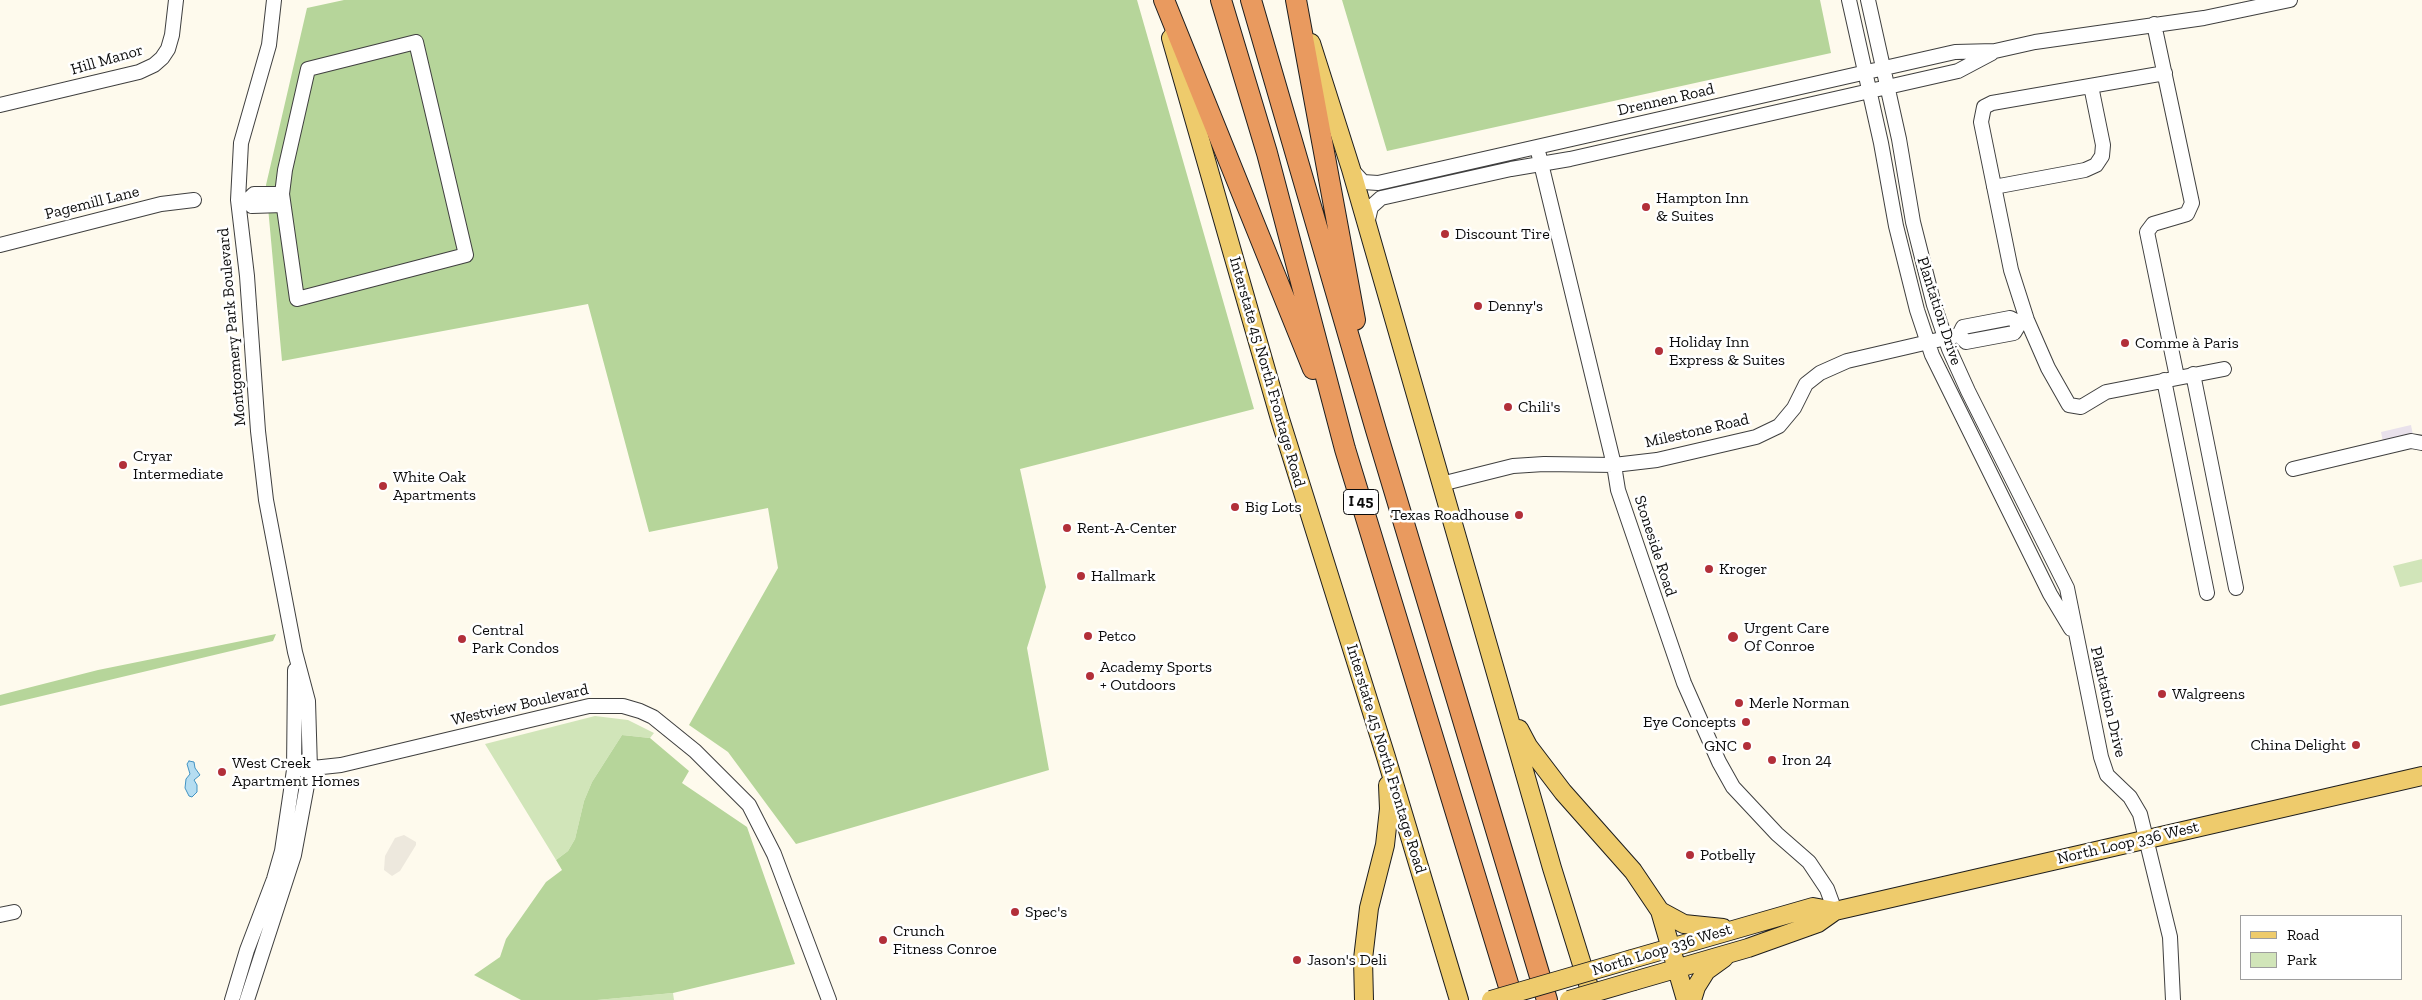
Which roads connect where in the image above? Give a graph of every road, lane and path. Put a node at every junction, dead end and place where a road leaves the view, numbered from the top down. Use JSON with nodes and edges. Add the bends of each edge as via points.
{"nodes":[{"id":1,"x":176,"y":0,"type":"edge"},
{"id":2,"x":274,"y":0,"type":"edge"},
{"id":3,"x":1162,"y":0,"type":"edge"},
{"id":4,"x":1221,"y":0,"type":"edge"},
{"id":5,"x":1251,"y":0,"type":"edge"},
{"id":6,"x":1297,"y":0,"type":"edge"},
{"id":7,"x":1849,"y":0,"type":"edge"},
{"id":8,"x":1868,"y":0,"type":"edge"},
{"id":9,"x":2290,"y":0,"type":"edge"},
{"id":10,"x":2154,"y":24,"type":"junction"},
{"id":11,"x":1995,"y":51,"type":"junction"},
{"id":12,"x":1883,"y":69,"type":"junction"},
{"id":13,"x":1865,"y":72,"type":"junction"},
{"id":14,"x":2165,"y":73,"type":"junction"},
{"id":15,"x":2091,"y":86,"type":"junction"},
{"id":16,"x":1887,"y":87,"type":"junction"},
{"id":17,"x":1869,"y":91,"type":"junction"},
{"id":18,"x":0,"y":105,"type":"edge"},
{"id":19,"x":1537,"y":147,"type":"junction"},
{"id":20,"x":1541,"y":164,"type":"junction"},
{"id":21,"x":1351,"y":169,"type":"junction"},
{"id":22,"x":1994,"y":187,"type":"junction"},
{"id":23,"x":282,"y":199,"type":"junction"},
{"id":24,"x":194,"y":200,"type":"dead end"},
{"id":25,"x":243,"y":200,"type":"junction"},
{"id":26,"x":1366,"y":225,"type":"junction"},
{"id":27,"x":0,"y":245,"type":"edge"},
{"id":28,"x":1988,"y":322,"type":"junction"},
{"id":29,"x":2023,"y":322,"type":"junction"},
{"id":30,"x":1952,"y":336,"type":"junction"},
{"id":31,"x":1992,"y":338,"type":"junction"},
{"id":32,"x":1928,"y":343,"type":"junction"},
{"id":33,"x":2224,"y":369,"type":"dead end"},
{"id":34,"x":2193,"y":374,"type":"junction"},
{"id":35,"x":2170,"y":379,"type":"junction"},
{"id":36,"x":1376,"y":430,"type":"junction"},
{"id":37,"x":2422,"y":443,"type":"edge"},
{"id":38,"x":1345,"y":449,"type":"junction"},
{"id":39,"x":1614,"y":465,"type":"junction"},
{"id":40,"x":2293,"y":468,"type":"dead end"},
{"id":41,"x":1441,"y":484,"type":"junction"},
{"id":42,"x":2236,"y":588,"type":"dead end"},
{"id":43,"x":2207,"y":593,"type":"dead end"},
{"id":44,"x":2075,"y":636,"type":"junction"},
{"id":45,"x":296,"y":652,"type":"junction"},
{"id":46,"x":1503,"y":697,"type":"junction"},
{"id":47,"x":1386,"y":757,"type":"junction"},
{"id":48,"x":310,"y":769,"type":"junction"},
{"id":49,"x":294,"y":770,"type":"junction"},
{"id":50,"x":2422,"y":776,"type":"edge"},
{"id":51,"x":2146,"y":839,"type":"junction"},
{"id":52,"x":273,"y":900,"type":"junction"},
{"id":53,"x":1369,"y":908,"type":"junction"},
{"id":54,"x":1660,"y":911,"type":"junction"},
{"id":55,"x":1835,"y":911,"type":"junction"},
{"id":56,"x":14,"y":912,"type":"dead end"},
{"id":57,"x":0,"y":915,"type":"edge"},
{"id":58,"x":1731,"y":929,"type":"junction"},
{"id":59,"x":1671,"y":948,"type":"junction"},
{"id":60,"x":1732,"y":952,"type":"junction"},
{"id":61,"x":1678,"y":968,"type":"junction"},
{"id":62,"x":232,"y":1000,"type":"edge"},
{"id":63,"x":247,"y":1000,"type":"edge"},
{"id":64,"x":829,"y":1000,"type":"edge"},
{"id":65,"x":1353,"y":1000,"type":"edge"},
{"id":66,"x":1364,"y":1000,"type":"edge"},
{"id":67,"x":1459,"y":1000,"type":"edge"},
{"id":68,"x":1491,"y":1000,"type":"edge"},
{"id":69,"x":1513,"y":1000,"type":"edge"},
{"id":70,"x":1547,"y":1000,"type":"edge"},
{"id":71,"x":1569,"y":1000,"type":"edge"},
{"id":72,"x":1592,"y":1000,"type":"edge"},
{"id":73,"x":1686,"y":1000,"type":"edge"},
{"id":74,"x":1692,"y":1000,"type":"edge"},
{"id":75,"x":2173,"y":1000,"type":"edge"}],
"edges":[{"from":1,"to":18,"type":"street","name":"Hill Manor","via":[[168,49],[154,66]]},
{"from":2,"to":25,"type":"street","name":"Montgomery Park Boulevard","via":[[269,46],[241,143]]},
{"from":3,"to":38,"type":"highway"},
{"from":3,"to":47,"type":"main road","name":"Interstate 45 North Frontage Road","via":[[1280,419]]},
{"from":4,"to":38,"type":"highway","number":"I 45","via":[[1267,153]]},
{"from":5,"to":36,"type":"highway","number":"I 45"},
{"from":6,"to":21,"type":"main road"},
{"from":6,"to":36,"type":"highway"},
{"from":7,"to":13,"type":"street","name":"Plantation Drive"},
{"from":8,"to":12,"type":"street","name":"Plantation Drive"},
{"from":9,"to":10,"type":"street","name":"Drennen Road","via":[[2204,18]]},
{"from":10,"to":11,"type":"street","name":"Drennen Road"},
{"from":10,"to":14,"type":"street"},
{"from":11,"to":12,"type":"street","name":"Drennen Road","via":[[1955,52]]},
{"from":11,"to":16,"type":"street","name":"Drennen Road","via":[[1958,71]]},
{"from":12,"to":13,"type":"street","name":"Drennen Road"},
{"from":12,"to":16,"type":"street","name":"Plantation Drive"},
{"from":13,"to":17,"type":"street","name":"Plantation Drive"},
{"from":13,"to":19,"type":"street","name":"Drennen Road"},
{"from":14,"to":15,"type":"street"},
{"from":14,"to":35,"type":"street","via":[[2192,203],[2187,214],[2148,227]]},
{"from":15,"to":22,"type":"street","via":[[2103,145],[2102,156],[2096,165],[2085,170]]},
{"from":15,"to":22,"type":"street","via":[[1984,107],[1981,122]]},
{"from":16,"to":17,"type":"street","name":"Drennen Road"},
{"from":16,"to":30,"type":"street","name":"Plantation Drive","via":[[1934,305]]},
{"from":17,"to":20,"type":"street","name":"Drennen Road"},
{"from":17,"to":32,"type":"street","name":"Plantation Drive","via":[[1896,226]]},
{"from":19,"to":20,"type":"street","name":"Stoneside Road"},
{"from":19,"to":21,"type":"street","name":"Drennen Road","via":[[1378,184],[1363,182]]},
{"from":20,"to":26,"type":"street","name":"Drennen Road","via":[[1381,198],[1371,207]]},
{"from":20,"to":39,"type":"street","name":"Stoneside Road"},
{"from":21,"to":26,"type":"main road"},
{"from":22,"to":29,"type":"street"},
{"from":23,"to":23,"type":"street","via":[[284,170],[308,68],[416,42],[466,255],[298,299]]},
{"from":23,"to":25,"type":"street","via":[[252,206]]},
{"from":24,"to":27,"type":"street","name":"Pagemill Lane","via":[[161,204]]},
{"from":25,"to":45,"type":"street","name":"Montgomery Park Boulevard","via":[[258,431],[266,500]]},
{"from":26,"to":41,"type":"main road"},
{"from":28,"to":29,"type":"street","name":"Milestone Road","via":[[2010,318]]},
{"from":28,"to":30,"type":"street","name":"Milestone Road","via":[[1963,327]]},
{"from":28,"to":31,"type":"street"},
{"from":29,"to":31,"type":"street","via":[[2014,334]]},
{"from":29,"to":35,"type":"street","via":[[2069,405],[2081,407],[2106,392]]},
{"from":30,"to":31,"type":"street","via":[[1966,342]]},
{"from":30,"to":32,"type":"street","name":"Milestone Road"},
{"from":30,"to":44,"type":"street","name":"Plantation Drive","via":[[1968,391],[2067,588]]},
{"from":32,"to":39,"type":"street","name":"Milestone Road","via":[[1847,362],[1820,373],[1806,384],[1794,408],[1778,426],[1756,438],[1657,460]]},
{"from":32,"to":44,"type":"street","name":"Plantation Drive","via":[[1952,399],[2050,594]]},
{"from":33,"to":34,"type":"street"},
{"from":34,"to":35,"type":"street"},
{"from":34,"to":42,"type":"street"},
{"from":35,"to":43,"type":"street"},
{"from":36,"to":70,"type":"highway","number":"I 45"},
{"from":37,"to":40,"type":"street","via":[[2412,441]]},
{"from":38,"to":69,"type":"highway","number":"I 45"},
{"from":39,"to":41,"type":"street","name":"Milestone Road","via":[[1513,466]]},
{"from":39,"to":55,"type":"street","name":"Stoneside Road","via":[[1627,520],[1681,676],[1726,776],[1777,834],[1809,862],[1827,889]]},
{"from":41,"to":46,"type":"main road"},
{"from":44,"to":51,"type":"street","name":"Plantation Drive","via":[[2107,776],[2130,797],[2140,814]]},
{"from":45,"to":48,"type":"street","name":"Montgomery Park Boulevard","via":[[308,701]]},
{"from":45,"to":49,"type":"street","name":"Montgomery Park Boulevard"},
{"from":46,"to":54,"type":"main road","via":[[1528,746],[1563,792],[1633,871]]},
{"from":46,"to":72,"type":"main road"},
{"from":47,"to":53,"type":"main road","via":[[1388,808],[1385,845]]},
{"from":47,"to":67,"type":"main road","name":"Interstate 45 North Frontage Road"},
{"from":48,"to":49,"type":"street","name":"Westview Boulevard"},
{"from":48,"to":52,"type":"street","name":"Montgomery Park Boulevard","via":[[294,854]]},
{"from":48,"to":64,"type":"street","name":"Westview Boulevard","via":[[341,765],[589,706],[623,706],[640,711],[653,717],[695,751],[749,805],[774,854]]},
{"from":49,"to":52,"type":"street","name":"Montgomery Park Boulevard"},
{"from":50,"to":51,"type":"main road","name":"North Loop 336 West"},
{"from":51,"to":55,"type":"main road","name":"North Loop 336 West"},
{"from":51,"to":75,"type":"street","name":"Plantation Drive","via":[[2170,937]]},
{"from":52,"to":62,"type":"street","name":"Montgomery Park Boulevard","via":[[247,950]]},
{"from":52,"to":63,"type":"street","name":"Montgomery Park Boulevard"},
{"from":53,"to":65,"type":"main road","via":[[1354,941]]},
{"from":53,"to":66,"type":"main road","via":[[1362,959]]},
{"from":54,"to":58,"type":"main road","via":[[1684,924]]},
{"from":54,"to":59,"type":"main road"},
{"from":55,"to":58,"type":"main road","name":"North Loop 336 West","via":[[1813,906]]},
{"from":55,"to":60,"type":"main road","name":"North Loop 336 West","via":[[1818,923]]},
{"from":56,"to":57,"type":"street"},
{"from":58,"to":59,"type":"main road","name":"North Loop 336 West"},
{"from":59,"to":61,"type":"main road"},
{"from":59,"to":68,"type":"main road","name":"North Loop 336 West","bridge":true},
{"from":60,"to":61,"type":"main road","name":"North Loop 336 West"},
{"from":60,"to":74,"type":"main road","via":[[1706,971]]},
{"from":61,"to":71,"type":"main road","name":"North Loop 336 West","bridge":true},
{"from":61,"to":73,"type":"main road"}]}
